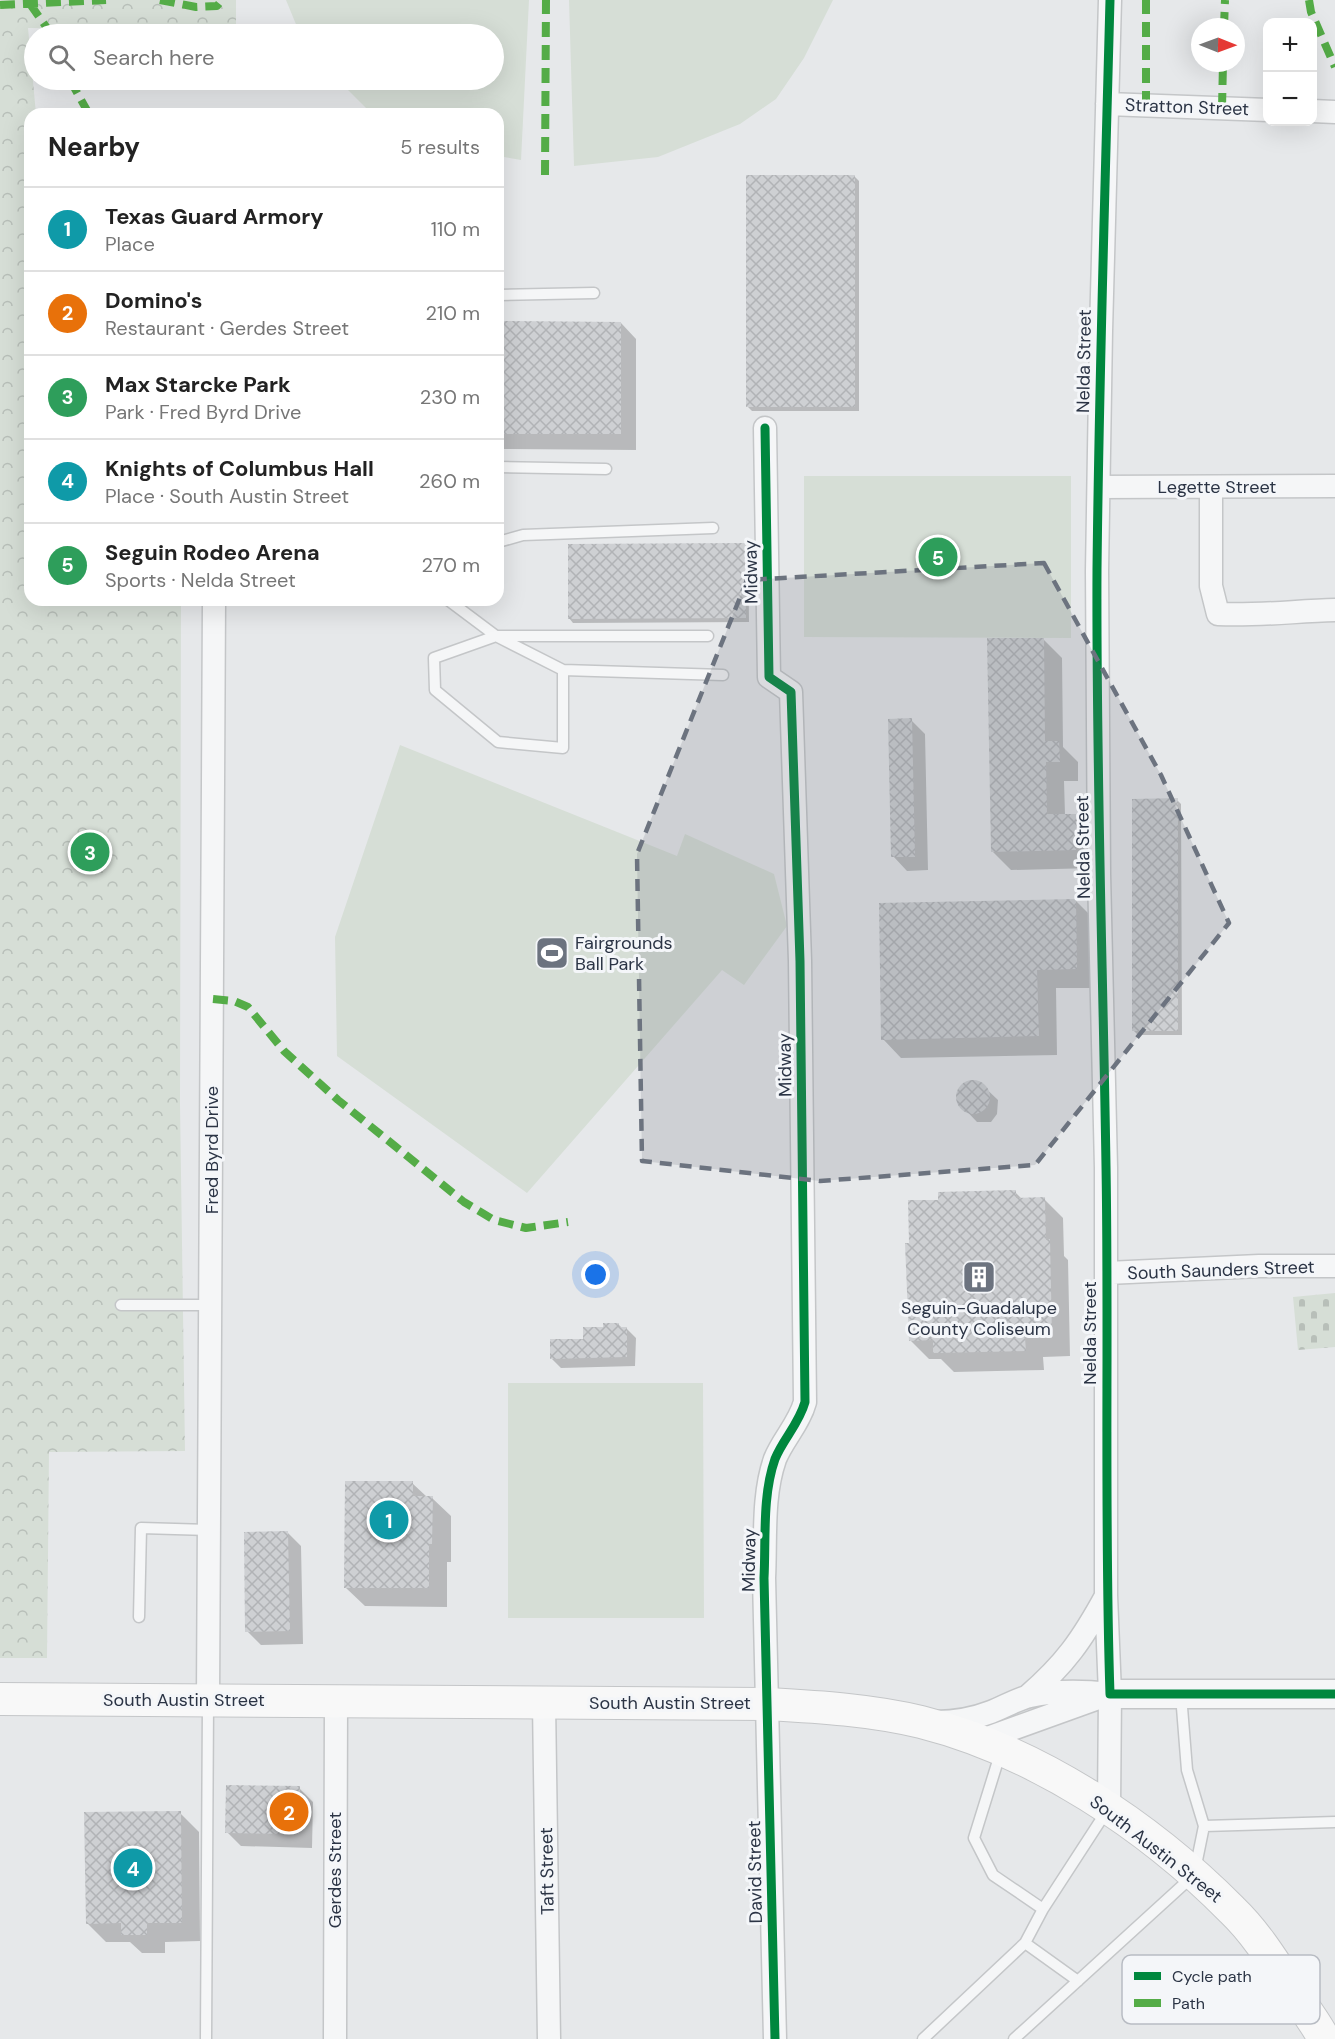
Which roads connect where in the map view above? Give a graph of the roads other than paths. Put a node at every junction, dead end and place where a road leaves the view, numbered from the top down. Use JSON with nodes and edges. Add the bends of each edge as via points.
{"nodes":[{"id":1,"x":1110,"y":0,"type":"edge"},
{"id":2,"x":1107,"y":104,"type":"junction"},
{"id":3,"x":1263,"y":110,"type":"edge"},
{"id":4,"x":1317,"y":111,"type":"edge"},
{"id":5,"x":1335,"y":112,"type":"edge"},
{"id":6,"x":594,"y":293,"type":"dead end"},
{"id":7,"x":504,"y":296,"type":"edge"},
{"id":8,"x":765,"y":428,"type":"dead end"},
{"id":9,"x":504,"y":466,"type":"edge"},
{"id":10,"x":606,"y":469,"type":"dead end"},
{"id":11,"x":1335,"y":486,"type":"edge"},
{"id":12,"x":1099,"y":487,"type":"junction"},
{"id":13,"x":1211,"y":488,"type":"junction"},
{"id":14,"x":713,"y":528,"type":"dead end"},
{"id":15,"x":504,"y":541,"type":"edge"},
{"id":16,"x":214,"y":606,"type":"edge"},
{"id":17,"x":456,"y":606,"type":"edge"},
{"id":18,"x":1335,"y":610,"type":"edge"},
{"id":19,"x":496,"y":636,"type":"junction"},
{"id":20,"x":708,"y":636,"type":"dead end"},
{"id":21,"x":563,"y":670,"type":"junction"},
{"id":22,"x":723,"y":675,"type":"dead end"},
{"id":23,"x":1335,"y":1266,"type":"edge"},
{"id":24,"x":1107,"y":1273,"type":"junction"},
{"id":25,"x":121,"y":1305,"type":"dead end"},
{"id":26,"x":210,"y":1305,"type":"junction"},
{"id":27,"x":209,"y":1530,"type":"junction"},
{"id":28,"x":1106,"y":1595,"type":"junction"},
{"id":29,"x":139,"y":1617,"type":"dead end"},
{"id":30,"x":1110,"y":1694,"type":"junction"},
{"id":31,"x":1181,"y":1694,"type":"junction"},
{"id":32,"x":1335,"y":1695,"type":"edge"},
{"id":33,"x":1028,"y":1696,"type":"junction"},
{"id":34,"x":0,"y":1700,"type":"edge"},
{"id":35,"x":208,"y":1700,"type":"junction"},
{"id":36,"x":336,"y":1701,"type":"junction"},
{"id":37,"x":544,"y":1703,"type":"junction"},
{"id":38,"x":768,"y":1704,"type":"junction"},
{"id":39,"x":924,"y":1723,"type":"junction"},
{"id":40,"x":990,"y":1746,"type":"junction"},
{"id":41,"x":1109,"y":1807,"type":"junction"},
{"id":42,"x":1335,"y":1822,"type":"edge"},
{"id":43,"x":1204,"y":1826,"type":"junction"},
{"id":44,"x":1194,"y":1875,"type":"junction"},
{"id":45,"x":1043,"y":1909,"type":"junction"},
{"id":46,"x":1025,"y":1943,"type":"junction"},
{"id":47,"x":1270,"y":1955,"type":"edge"},
{"id":48,"x":1078,"y":1981,"type":"junction"},
{"id":49,"x":1314,"y":2024,"type":"edge"},
{"id":50,"x":206,"y":2039,"type":"edge"},
{"id":51,"x":335,"y":2039,"type":"edge"},
{"id":52,"x":549,"y":2039,"type":"edge"},
{"id":53,"x":776,"y":2039,"type":"edge"},
{"id":54,"x":923,"y":2039,"type":"edge"},
{"id":55,"x":1014,"y":2039,"type":"edge"},
{"id":56,"x":1324,"y":2039,"type":"edge"}],
"edges":[{"from":1,"to":2,"type":"street","name":"Nelda Street"},
{"from":2,"to":3,"type":"street","name":"Stratton Street"},
{"from":2,"to":12,"type":"street","name":"Nelda Street"},
{"from":4,"to":5,"type":"street"},
{"from":6,"to":7,"type":"lane"},
{"from":8,"to":38,"type":"street","name":"Midway","via":[[769,676],[791,692],[800,961],[805,1402],[782,1444],[770,1478],[765,1578]]},
{"from":9,"to":10,"type":"lane"},
{"from":11,"to":13,"type":"street","name":"Legette Street"},
{"from":12,"to":13,"type":"street","name":"Legette Street"},
{"from":12,"to":24,"type":"street","name":"Nelda Street","via":[[1099,862]]},
{"from":13,"to":18,"type":"street","via":[[1210,586],[1218,614]]},
{"from":14,"to":15,"type":"lane","via":[[523,536]]},
{"from":16,"to":26,"type":"street","name":"Fred Byrd Drive"},
{"from":17,"to":19,"type":"lane"},
{"from":19,"to":20,"type":"lane"},
{"from":19,"to":21,"type":"lane"},
{"from":19,"to":21,"type":"lane","via":[[434,658],[435,690],[498,742],[563,747]]},
{"from":21,"to":22,"type":"lane"},
{"from":23,"to":24,"type":"street","name":"South Saunders Street"},
{"from":24,"to":28,"type":"street","name":"Nelda Street"},
{"from":25,"to":26,"type":"lane"},
{"from":26,"to":27,"type":"street","name":"Fred Byrd Drive"},
{"from":27,"to":29,"type":"lane","via":[[141,1528]]},
{"from":27,"to":35,"type":"street","name":"Fred Byrd Drive"},
{"from":28,"to":30,"type":"street","name":"Nelda Street"},
{"from":28,"to":33,"type":"street","via":[[1069,1657]]},
{"from":30,"to":31,"type":"street"},
{"from":30,"to":33,"type":"street","via":[[1083,1691]]},
{"from":30,"to":40,"type":"street"},
{"from":30,"to":41,"type":"street","name":"Nelda Street"},
{"from":31,"to":32,"type":"street"},
{"from":31,"to":43,"type":"lane","via":[[1187,1770]]},
{"from":33,"to":39,"type":"street","via":[[960,1721]]},
{"from":34,"to":35,"type":"main road","name":"South Austin Street"},
{"from":35,"to":36,"type":"main road","name":"South Austin Street"},
{"from":35,"to":50,"type":"lane"},
{"from":36,"to":37,"type":"main road","name":"South Austin Street"},
{"from":36,"to":51,"type":"street","name":"Gerdes Street"},
{"from":37,"to":38,"type":"main road","name":"South Austin Street"},
{"from":37,"to":52,"type":"street","name":"Taft Street"},
{"from":38,"to":39,"type":"main road","name":"South Austin Street","via":[[864,1711]]},
{"from":38,"to":53,"type":"street","name":"David Street"},
{"from":39,"to":40,"type":"main road","name":"South Austin Street"},
{"from":40,"to":41,"type":"main road","name":"South Austin Street","via":[[1044,1769]]},
{"from":40,"to":45,"type":"lane","via":[[974,1838],[993,1875]]},
{"from":41,"to":44,"type":"main road","name":"South Austin Street"},
{"from":41,"to":45,"type":"lane"},
{"from":42,"to":43,"type":"lane"},
{"from":43,"to":44,"type":"lane"},
{"from":44,"to":47,"type":"main road","name":"South Austin Street","via":[[1233,1911]]},
{"from":44,"to":48,"type":"lane"},
{"from":45,"to":46,"type":"lane"},
{"from":46,"to":48,"type":"lane"},
{"from":46,"to":54,"type":"lane"},
{"from":48,"to":55,"type":"lane"},
{"from":49,"to":56,"type":"main road","name":"South Austin Street"}]}
